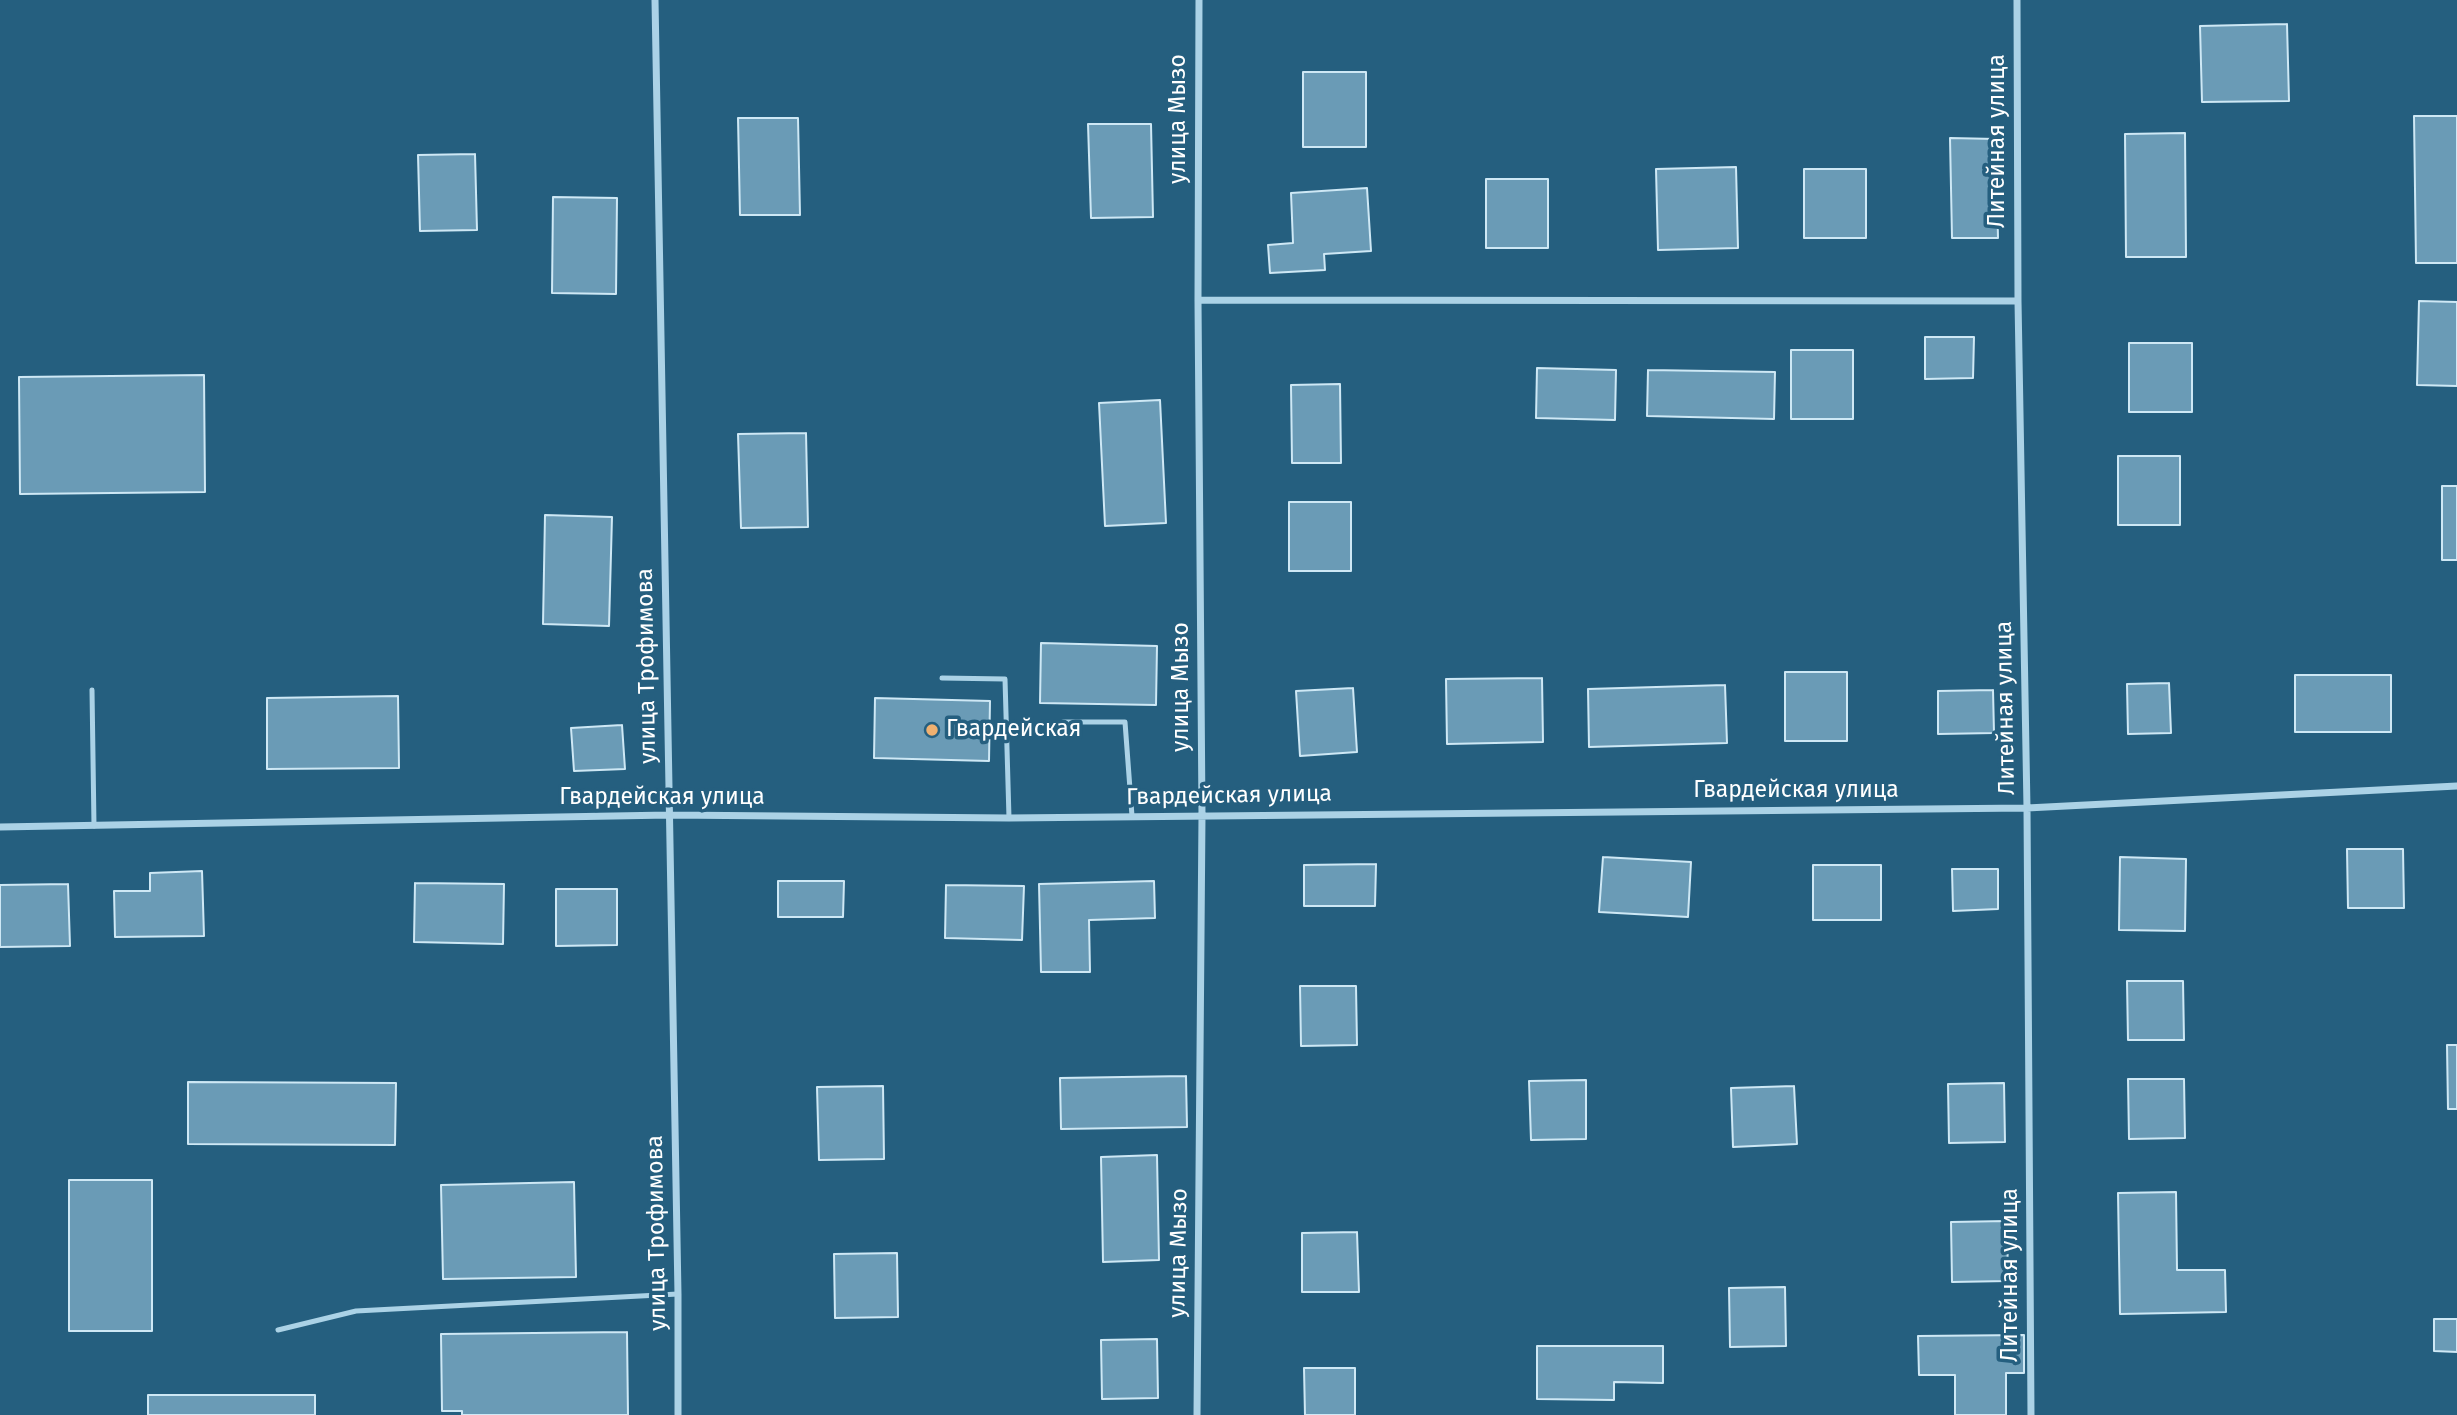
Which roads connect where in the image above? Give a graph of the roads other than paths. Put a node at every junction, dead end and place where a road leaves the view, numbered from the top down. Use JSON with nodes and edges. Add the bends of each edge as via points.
{"nodes":[{"id":1,"x":655,"y":0,"type":"edge"},
{"id":2,"x":1199,"y":0,"type":"edge"},
{"id":3,"x":2017,"y":0,"type":"edge"},
{"id":4,"x":1198,"y":300,"type":"junction"},
{"id":5,"x":2018,"y":301,"type":"junction"},
{"id":6,"x":942,"y":678,"type":"dead end"},
{"id":7,"x":92,"y":690,"type":"dead end"},
{"id":8,"x":1063,"y":722,"type":"dead end"},
{"id":9,"x":2457,"y":786,"type":"edge"},
{"id":10,"x":2026,"y":808,"type":"junction"},
{"id":11,"x":669,"y":815,"type":"junction"},
{"id":12,"x":1202,"y":815,"type":"junction"},
{"id":13,"x":1132,"y":816,"type":"junction"},
{"id":14,"x":1009,"y":818,"type":"junction"},
{"id":15,"x":94,"y":826,"type":"junction"},
{"id":16,"x":0,"y":827,"type":"edge"},
{"id":17,"x":678,"y":1294,"type":"junction"},
{"id":18,"x":278,"y":1330,"type":"dead end"},
{"id":19,"x":678,"y":1415,"type":"edge"},
{"id":20,"x":1197,"y":1415,"type":"edge"},
{"id":21,"x":2031,"y":1415,"type":"edge"}],
"edges":[{"from":1,"to":11,"type":"street","name":"улица Трофимова"},
{"from":2,"to":4,"type":"street","name":"улица Мызо"},
{"from":3,"to":5,"type":"street","name":"Литейная улица"},
{"from":4,"to":5,"type":"street"},
{"from":4,"to":12,"type":"street","name":"улица Мызо"},
{"from":5,"to":10,"type":"street","name":"Литейная улица"},
{"from":6,"to":14,"type":"lane","via":[[1005,679]]},
{"from":7,"to":15,"type":"lane"},
{"from":8,"to":13,"type":"lane","via":[[1125,722]]},
{"from":9,"to":10,"type":"street","name":"Гвардейская улица"},
{"from":10,"to":12,"type":"street","name":"Гвардейская улица"},
{"from":10,"to":21,"type":"street","name":"Литейная улица"},
{"from":11,"to":14,"type":"street","name":"Гвардейская улица"},
{"from":11,"to":15,"type":"street","name":"Гвардейская улица"},
{"from":11,"to":17,"type":"street","name":"улица Трофимова"},
{"from":12,"to":13,"type":"street","name":"Гвардейская улица"},
{"from":12,"to":20,"type":"street","name":"улица Мызо"},
{"from":13,"to":14,"type":"street","name":"Гвардейская улица"},
{"from":15,"to":16,"type":"street","name":"Гвардейская улица"},
{"from":17,"to":18,"type":"lane","via":[[356,1311]]},
{"from":17,"to":19,"type":"street","name":"улица Трофимова"}]}
